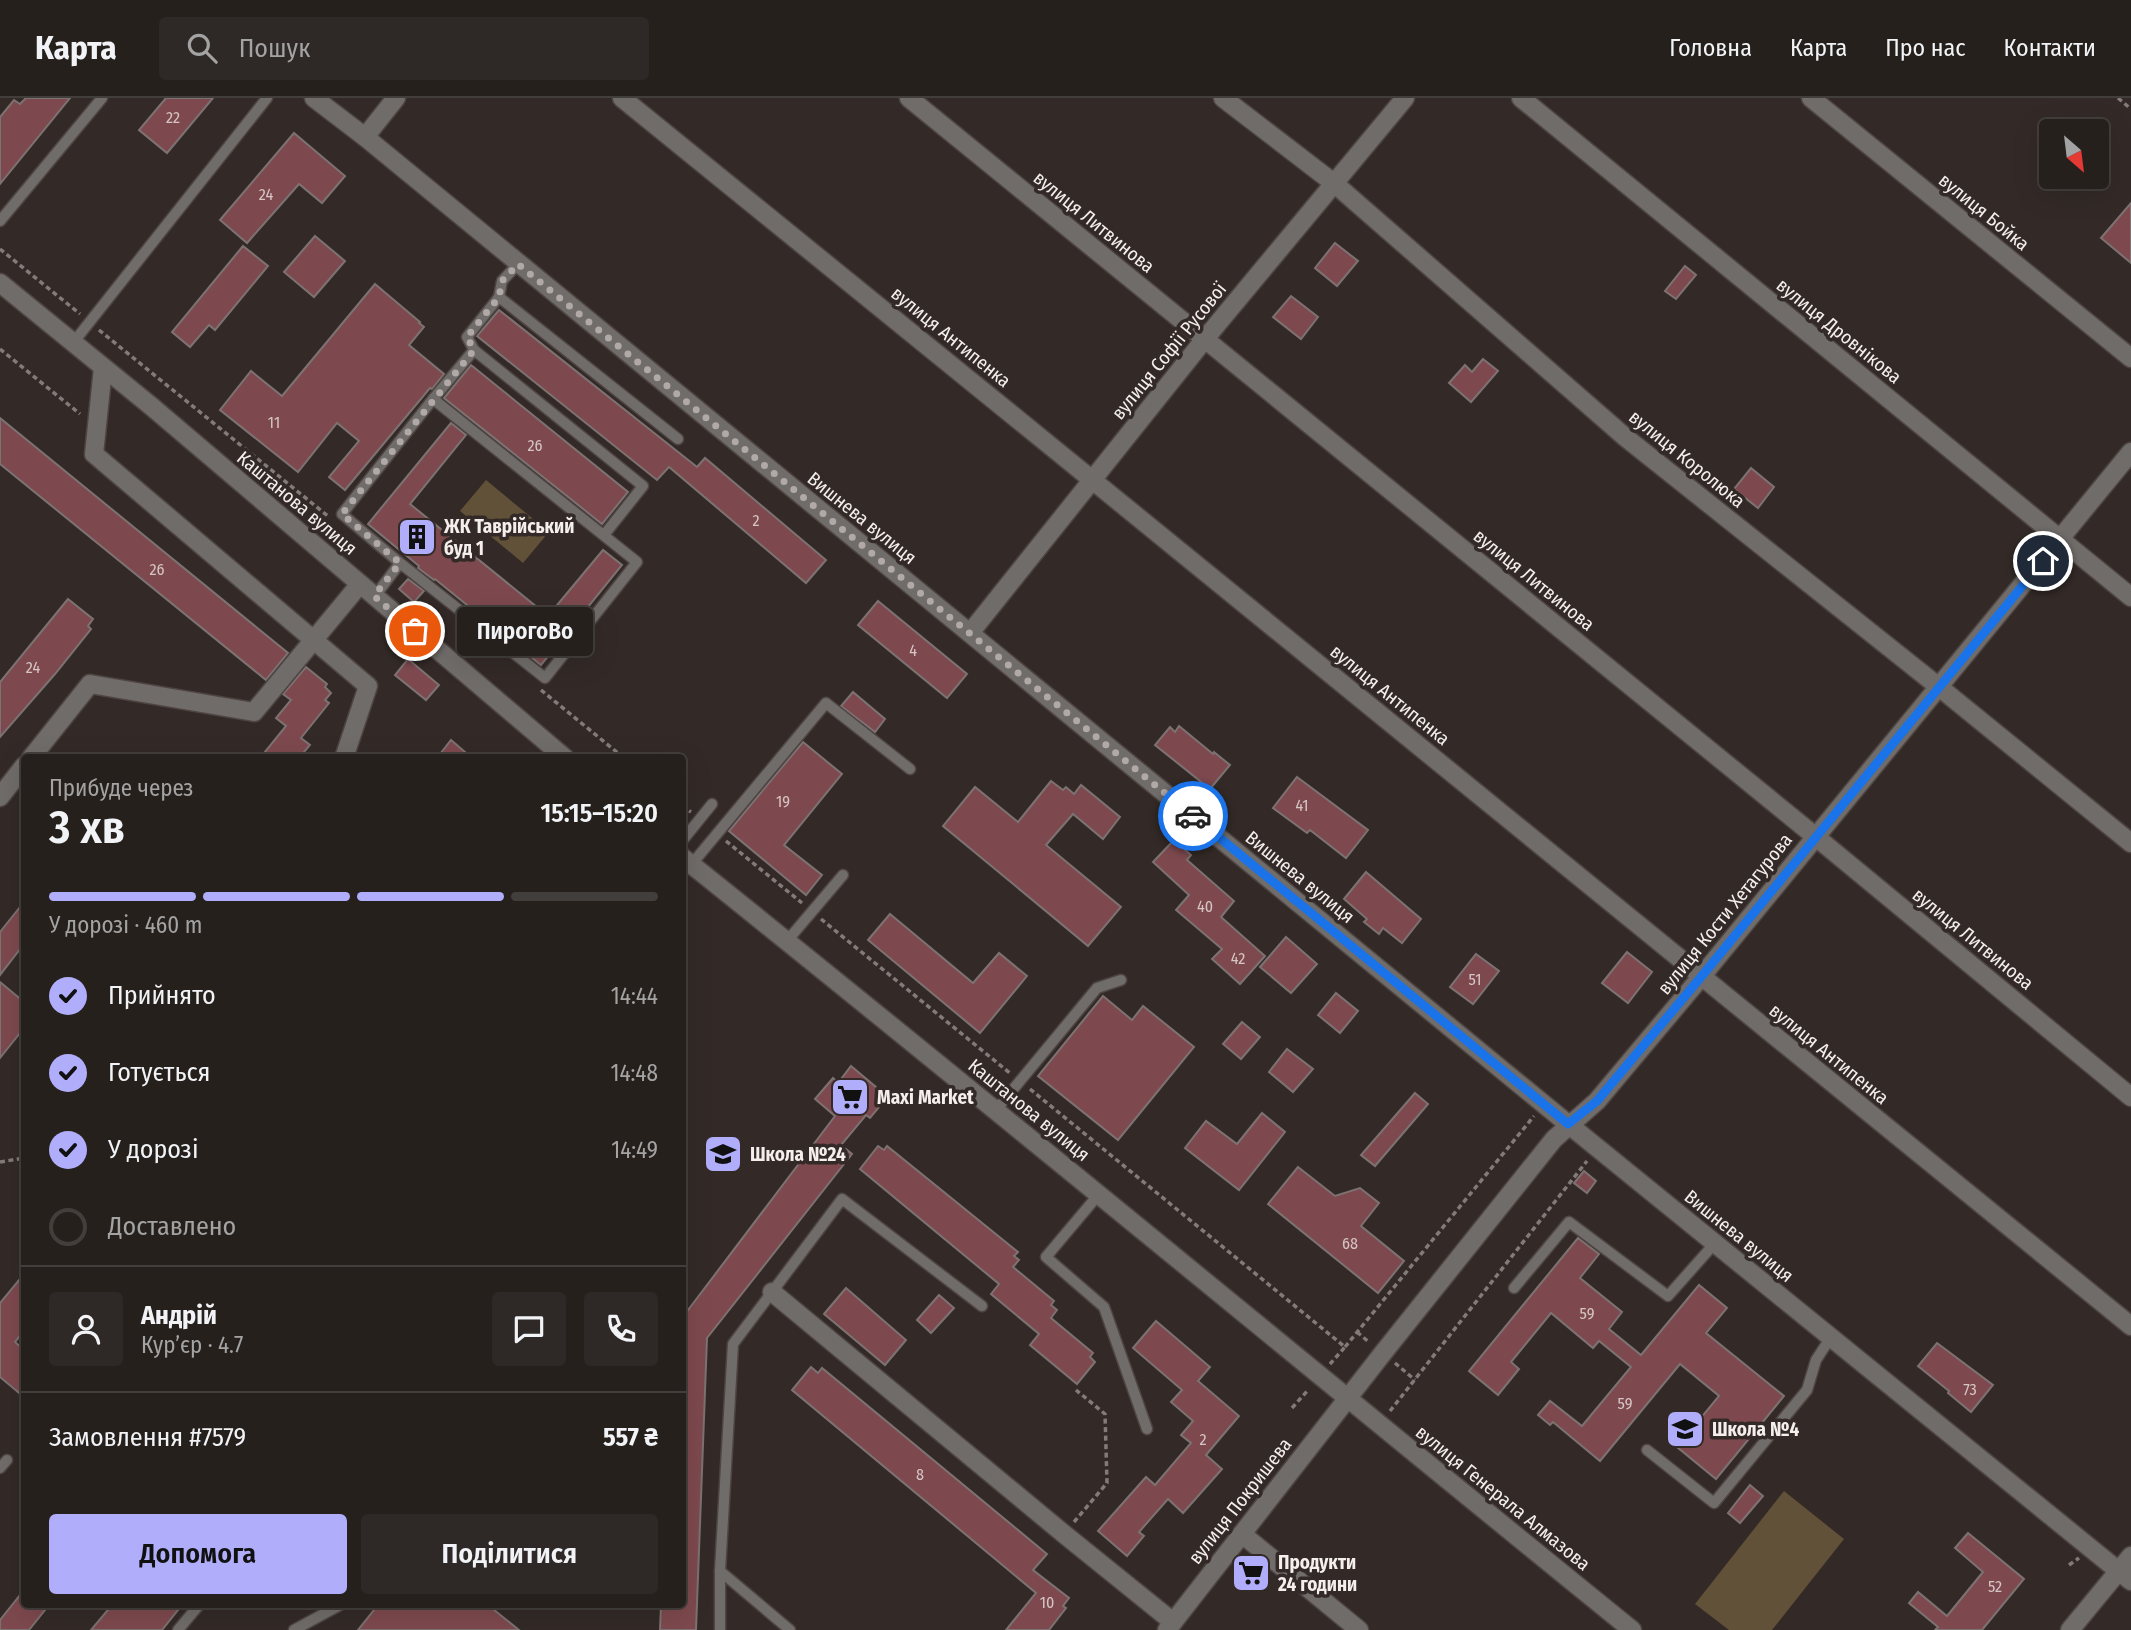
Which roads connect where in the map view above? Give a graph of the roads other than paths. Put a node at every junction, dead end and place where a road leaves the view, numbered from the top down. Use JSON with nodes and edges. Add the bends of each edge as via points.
{"nodes":[{"id":1,"x":102,"y":98,"type":"edge"},
{"id":2,"x":267,"y":98,"type":"edge"},
{"id":3,"x":314,"y":98,"type":"edge"},
{"id":4,"x":396,"y":98,"type":"edge"},
{"id":5,"x":622,"y":98,"type":"edge"},
{"id":6,"x":909,"y":98,"type":"edge"},
{"id":7,"x":1223,"y":98,"type":"edge"},
{"id":8,"x":1405,"y":98,"type":"edge"},
{"id":9,"x":1521,"y":98,"type":"edge"},
{"id":10,"x":1811,"y":98,"type":"edge"},
{"id":11,"x":365,"y":137,"type":"junction"},
{"id":12,"x":1335,"y":184,"type":"junction"},
{"id":13,"x":0,"y":221,"type":"edge"},
{"id":14,"x":518,"y":264,"type":"junction"},
{"id":15,"x":0,"y":283,"type":"edge"},
{"id":16,"x":499,"y":297,"type":"junction"},
{"id":17,"x":1204,"y":340,"type":"junction"},
{"id":18,"x":73,"y":343,"type":"junction"},
{"id":19,"x":474,"y":350,"type":"junction"},
{"id":20,"x":2131,"y":358,"type":"edge"},
{"id":21,"x":103,"y":368,"type":"junction"},
{"id":22,"x":433,"y":399,"type":"junction"},
{"id":23,"x":678,"y":439,"type":"dead end"},
{"id":24,"x":2131,"y":452,"type":"edge"},
{"id":25,"x":1092,"y":478,"type":"junction"},
{"id":26,"x":604,"y":535,"type":"junction"},
{"id":27,"x":2060,"y":540,"type":"junction"},
{"id":28,"x":400,"y":563,"type":"junction"},
{"id":29,"x":360,"y":584,"type":"junction"},
{"id":30,"x":374,"y":596,"type":"junction"},
{"id":31,"x":2131,"y":597,"type":"edge"},
{"id":32,"x":970,"y":633,"type":"junction"},
{"id":33,"x":314,"y":640,"type":"junction"},
{"id":34,"x":1939,"y":687,"type":"junction"},
{"id":35,"x":35,"y":754,"type":"edge"},
{"id":36,"x":345,"y":754,"type":"edge"},
{"id":37,"x":556,"y":754,"type":"edge"},
{"id":38,"x":910,"y":769,"type":"dead end"},
{"id":39,"x":21,"y":770,"type":"edge"},
{"id":40,"x":0,"y":797,"type":"edge"},
{"id":41,"x":712,"y":803,"type":"dead end"},
{"id":42,"x":686,"y":836,"type":"edge"},
{"id":43,"x":1816,"y":837,"type":"junction"},
{"id":44,"x":2131,"y":843,"type":"edge"},
{"id":45,"x":687,"y":861,"type":"edge"},
{"id":46,"x":843,"y":874,"type":"dead end"},
{"id":47,"x":787,"y":941,"type":"junction"},
{"id":48,"x":1701,"y":977,"type":"junction"},
{"id":49,"x":1121,"y":980,"type":"dead end"},
{"id":50,"x":2131,"y":1097,"type":"edge"},
{"id":51,"x":996,"y":1110,"type":"junction"},
{"id":52,"x":1568,"y":1124,"type":"junction"},
{"id":53,"x":1099,"y":1194,"type":"junction"},
{"id":54,"x":1715,"y":1243,"type":"junction"},
{"id":55,"x":1514,"y":1288,"type":"dead end"},
{"id":56,"x":772,"y":1292,"type":"junction"},
{"id":57,"x":982,"y":1306,"type":"dead end"},
{"id":58,"x":2131,"y":1326,"type":"edge"},
{"id":59,"x":1831,"y":1337,"type":"junction"},
{"id":60,"x":1347,"y":1398,"type":"junction"},
{"id":61,"x":1147,"y":1429,"type":"dead end"},
{"id":62,"x":1647,"y":1450,"type":"dead end"},
{"id":63,"x":1242,"y":1534,"type":"junction"},
{"id":64,"x":2131,"y":1556,"type":"edge"},
{"id":65,"x":720,"y":1571,"type":"junction"},
{"id":66,"x":2125,"y":1576,"type":"edge"},
{"id":67,"x":196,"y":1608,"type":"edge"},
{"id":68,"x":334,"y":1608,"type":"edge"},
{"id":69,"x":1170,"y":1626,"type":"edge"},
{"id":70,"x":178,"y":1630,"type":"edge"},
{"id":71,"x":294,"y":1630,"type":"edge"},
{"id":72,"x":720,"y":1630,"type":"edge"},
{"id":73,"x":790,"y":1630,"type":"edge"},
{"id":74,"x":1359,"y":1630,"type":"edge"},
{"id":75,"x":1632,"y":1630,"type":"edge"},
{"id":76,"x":2070,"y":1630,"type":"edge"}],
"edges":[{"from":1,"to":13,"type":"lane"},
{"from":2,"to":18,"type":"lane"},
{"from":3,"to":11,"type":"street","name":"Вишнева вулиця"},
{"from":4,"to":11,"type":"street"},
{"from":5,"to":25,"type":"street","name":"вулиця Антипенка"},
{"from":6,"to":17,"type":"street","name":"вулиця Литвинова"},
{"from":7,"to":12,"type":"street","name":"вулиця Королюка"},
{"from":8,"to":12,"type":"street","name":"вулиця Софії Русової"},
{"from":9,"to":27,"type":"street","name":"вулиця Дровнікова"},
{"from":10,"to":20,"type":"street","name":"вулиця Бойка"},
{"from":11,"to":14,"type":"street","name":"Вишнева вулиця"},
{"from":12,"to":17,"type":"street","name":"вулиця Софії Русової"},
{"from":12,"to":34,"type":"street","name":"вулиця Королюка","via":[[1625,437]]},
{"from":14,"to":16,"type":"lane","via":[[502,281]]},
{"from":14,"to":32,"type":"street","name":"Вишнева вулиця"},
{"from":15,"to":18,"type":"street","name":"Каштанова вулиця"},
{"from":16,"to":19,"type":"lane","via":[[467,337]]},
{"from":16,"to":23,"type":"lane"},
{"from":17,"to":25,"type":"street","name":"вулиця Софії Русової"},
{"from":17,"to":43,"type":"street","name":"вулиця Литвинова"},
{"from":18,"to":21,"type":"street","name":"Каштанова вулиця"},
{"from":19,"to":22,"type":"lane"},
{"from":19,"to":26,"type":"lane","via":[[643,486]]},
{"from":21,"to":29,"type":"street","name":"Каштанова вулиця"},
{"from":21,"to":33,"type":"street","via":[[94,454]]},
{"from":22,"to":26,"type":"lane"},
{"from":22,"to":28,"type":"lane","via":[[342,514]]},
{"from":24,"to":27,"type":"street","name":"вулиця Кости Хетагурова"},
{"from":25,"to":32,"type":"street","name":"вулиця Софії Русової"},
{"from":25,"to":48,"type":"street","name":"вулиця Антипенка"},
{"from":26,"to":28,"type":"lane","via":[[638,562],[545,678]]},
{"from":27,"to":31,"type":"street","name":"вулиця Дровнікова"},
{"from":27,"to":34,"type":"street","name":"вулиця Кости Хетагурова"},
{"from":28,"to":30,"type":"lane"},
{"from":29,"to":30,"type":"street","name":"Каштанова вулиця"},
{"from":29,"to":33,"type":"street"},
{"from":30,"to":37,"type":"street","name":"Каштанова вулиця"},
{"from":32,"to":52,"type":"street","name":"Вишнева вулиця"},
{"from":33,"to":35,"type":"street","via":[[254,712],[90,684]]},
{"from":33,"to":36,"type":"street","via":[[368,687]]},
{"from":34,"to":43,"type":"street","name":"вулиця Кости Хетагурова"},
{"from":34,"to":44,"type":"street","name":"вулиця Королюка"},
{"from":38,"to":45,"type":"lane","via":[[826,703],[717,834]]},
{"from":39,"to":40,"type":"street"},
{"from":41,"to":42,"type":"lane"},
{"from":43,"to":48,"type":"street","name":"вулиця Кости Хетагурова"},
{"from":43,"to":50,"type":"street","name":"вулиця Литвинова"},
{"from":45,"to":47,"type":"street","name":"Каштанова вулиця"},
{"from":46,"to":47,"type":"lane"},
{"from":47,"to":51,"type":"street","name":"Каштанова вулиця"},
{"from":48,"to":52,"type":"street","name":"вулиця Кости Хетагурова","via":[[1597,1101]]},
{"from":48,"to":58,"type":"street","name":"вулиця Антипенка"},
{"from":49,"to":51,"type":"lane","via":[[1097,988]]},
{"from":51,"to":53,"type":"street","name":"Каштанова вулиця"},
{"from":52,"to":54,"type":"street","name":"Вишнева вулиця"},
{"from":52,"to":60,"type":"street","name":"вулиця Кости Хетагурова"},
{"from":53,"to":60,"type":"street","name":"Каштанова вулиця"},
{"from":53,"to":61,"type":"lane","via":[[1046,1257],[1104,1307]]},
{"from":54,"to":55,"type":"lane","via":[[1668,1296],[1569,1222]]},
{"from":54,"to":59,"type":"street","name":"Вишнева вулиця"},
{"from":56,"to":57,"type":"lane","via":[[842,1199]]},
{"from":56,"to":65,"type":"lane","via":[[733,1344]]},
{"from":56,"to":69,"type":"street"},
{"from":59,"to":62,"type":"lane","via":[[1816,1360],[1807,1390],[1714,1503]]},
{"from":59,"to":66,"type":"street","name":"Вишнева вулиця"},
{"from":60,"to":63,"type":"street","name":"вулиця Покришева"},
{"from":60,"to":75,"type":"street","name":"вулиця Генерала Алмазова"},
{"from":63,"to":69,"type":"street","name":"вулиця Покришева"},
{"from":63,"to":74,"type":"street"},
{"from":64,"to":66,"type":"street"},
{"from":65,"to":72,"type":"lane"},
{"from":65,"to":73,"type":"lane"},
{"from":66,"to":76,"type":"street"},
{"from":67,"to":70,"type":"lane"},
{"from":68,"to":71,"type":"lane"}]}
